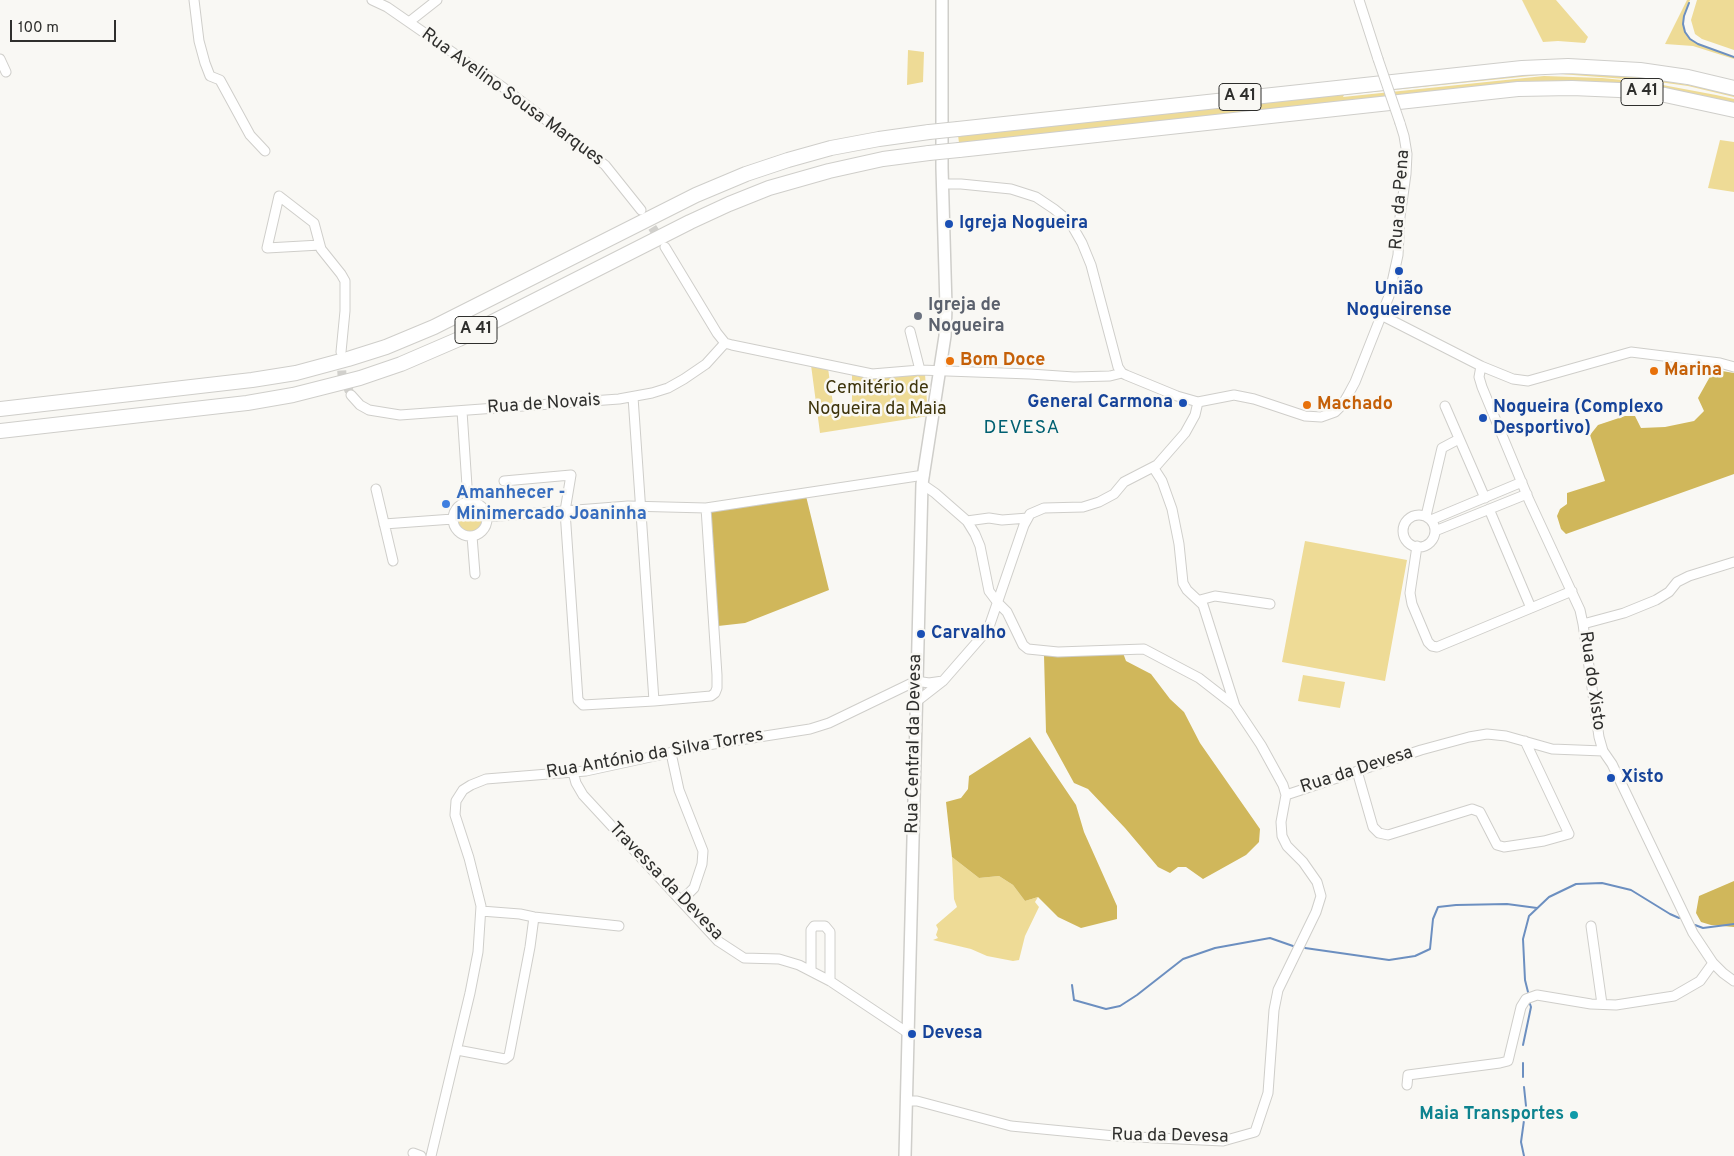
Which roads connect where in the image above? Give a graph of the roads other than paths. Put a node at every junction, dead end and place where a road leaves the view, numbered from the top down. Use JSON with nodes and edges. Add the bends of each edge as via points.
{"nodes":[{"id":1,"x":194,"y":0,"type":"edge"},
{"id":2,"x":372,"y":0,"type":"edge"},
{"id":3,"x":436,"y":0,"type":"edge"},
{"id":4,"x":942,"y":0,"type":"edge"},
{"id":5,"x":1359,"y":0,"type":"edge"},
{"id":6,"x":409,"y":22,"type":"junction"},
{"id":7,"x":0,"y":59,"type":"edge"},
{"id":8,"x":6,"y":72,"type":"dead end"},
{"id":9,"x":1734,"y":88,"type":"edge"},
{"id":10,"x":1734,"y":110,"type":"edge"},
{"id":11,"x":265,"y":151,"type":"dead end"},
{"id":12,"x":943,"y":184,"type":"junction"},
{"id":13,"x":641,"y":210,"type":"tunnel mouth"},
{"id":14,"x":320,"y":245,"type":"junction"},
{"id":15,"x":665,"y":247,"type":"tunnel mouth"},
{"id":16,"x":1382,"y":315,"type":"junction"},
{"id":17,"x":910,"y":331,"type":"dead end"},
{"id":18,"x":725,"y":343,"type":"junction"},
{"id":19,"x":341,"y":352,"type":"tunnel mouth"},
{"id":20,"x":1481,"y":366,"type":"junction"},
{"id":21,"x":1734,"y":367,"type":"edge"},
{"id":22,"x":920,"y":370,"type":"junction"},
{"id":23,"x":940,"y":372,"type":"junction"},
{"id":24,"x":1122,"y":373,"type":"junction"},
{"id":25,"x":351,"y":395,"type":"tunnel mouth"},
{"id":26,"x":633,"y":397,"type":"junction"},
{"id":27,"x":1198,"y":402,"type":"junction"},
{"id":28,"x":1445,"y":406,"type":"dead end"},
{"id":29,"x":0,"y":409,"type":"edge"},
{"id":30,"x":462,"y":411,"type":"junction"},
{"id":31,"x":0,"y":431,"type":"edge"},
{"id":32,"x":1459,"y":439,"type":"junction"},
{"id":33,"x":1153,"y":467,"type":"junction"},
{"id":34,"x":504,"y":480,"type":"dead end"},
{"id":35,"x":923,"y":480,"type":"junction"},
{"id":36,"x":1522,"y":482,"type":"junction"},
{"id":37,"x":376,"y":490,"type":"dead end"},
{"id":38,"x":1526,"y":494,"type":"junction"},
{"id":39,"x":1485,"y":498,"type":"junction"},
{"id":40,"x":468,"y":501,"type":"junction"},
{"id":41,"x":640,"y":505,"type":"junction"},
{"id":42,"x":706,"y":508,"type":"junction"},
{"id":43,"x":1489,"y":509,"type":"junction"},
{"id":44,"x":565,"y":511,"type":"junction"},
{"id":45,"x":487,"y":517,"type":"junction"},
{"id":46,"x":1028,"y":518,"type":"junction"},
{"id":47,"x":1429,"y":518,"type":"junction"},
{"id":48,"x":452,"y":519,"type":"junction"},
{"id":49,"x":967,"y":521,"type":"junction"},
{"id":50,"x":384,"y":524,"type":"junction"},
{"id":51,"x":1435,"y":532,"type":"junction"},
{"id":52,"x":472,"y":536,"type":"junction"},
{"id":53,"x":1416,"y":546,"type":"junction"},
{"id":54,"x":393,"y":561,"type":"dead end"},
{"id":55,"x":1734,"y":562,"type":"edge"},
{"id":56,"x":474,"y":574,"type":"dead end"},
{"id":57,"x":1572,"y":591,"type":"junction"},
{"id":58,"x":1200,"y":600,"type":"junction"},
{"id":59,"x":998,"y":603,"type":"junction"},
{"id":60,"x":1270,"y":604,"type":"dead end"},
{"id":61,"x":1531,"y":608,"type":"junction"},
{"id":62,"x":1584,"y":624,"type":"junction"},
{"id":63,"x":916,"y":681,"type":"junction"},
{"id":64,"x":943,"y":681,"type":"junction"},
{"id":65,"x":654,"y":701,"type":"junction"},
{"id":66,"x":916,"y":702,"type":"junction"},
{"id":67,"x":1235,"y":706,"type":"junction"},
{"id":68,"x":1525,"y":741,"type":"junction"},
{"id":69,"x":1603,"y":751,"type":"junction"},
{"id":70,"x":671,"y":753,"type":"junction"},
{"id":71,"x":573,"y":772,"type":"junction"},
{"id":72,"x":1357,"y":772,"type":"junction"},
{"id":73,"x":1286,"y":795,"type":"junction"},
{"id":74,"x":681,"y":901,"type":"junction"},
{"id":75,"x":481,"y":911,"type":"junction"},
{"id":76,"x":534,"y":917,"type":"junction"},
{"id":77,"x":619,"y":926,"type":"dead end"},
{"id":78,"x":1591,"y":926,"type":"dead end"},
{"id":79,"x":1713,"y":963,"type":"junction"},
{"id":80,"x":811,"y":971,"type":"junction"},
{"id":81,"x":830,"y":981,"type":"junction"},
{"id":82,"x":1734,"y":981,"type":"edge"},
{"id":83,"x":1602,"y":1004,"type":"junction"},
{"id":84,"x":908,"y":1033,"type":"junction"},
{"id":85,"x":457,"y":1050,"type":"junction"},
{"id":86,"x":1407,"y":1085,"type":"dead end"},
{"id":87,"x":906,"y":1101,"type":"junction"},
{"id":88,"x":431,"y":1156,"type":"edge"},
{"id":89,"x":905,"y":1156,"type":"edge"}],
"edges":[{"from":1,"to":11,"type":"street","via":[[199,41],[210,76],[220,80],[250,135]]},
{"from":2,"to":6,"type":"street","name":"Rua Avelino Sousa Marques"},
{"from":3,"to":6,"type":"street"},
{"from":4,"to":12,"type":"main road","name":"Rua Central da Devesa"},
{"from":5,"to":16,"type":"street","name":"Rua da Pena","bridge":true,"via":[[1404,136],[1406,154],[1398,255]]},
{"from":6,"to":13,"type":"street","name":"Rua Avelino Sousa Marques","via":[[605,164]]},
{"from":7,"to":8,"type":"street"},
{"from":9,"to":29,"type":"highway","number":"A 41","bridge":true,"via":[[1640,70],[1531,67],[879,139],[831,148],[746,174],[682,202],[442,323],[348,359],[259,379]]},
{"from":10,"to":31,"type":"highway","number":"A 41","bridge":true,"via":[[1642,92],[1534,88],[883,160],[797,179],[736,201],[459,339],[360,378],[293,395],[247,402]]},
{"from":12,"to":23,"type":"main road","name":"Rua Central da Devesa","via":[[946,308]]},
{"from":12,"to":24,"type":"street","via":[[1011,189],[1036,197],[1070,222],[1091,265]]},
{"from":14,"to":14,"type":"street","via":[[267,248],[279,196],[314,223]]},
{"from":14,"to":19,"type":"street","via":[[345,282]]},
{"from":15,"to":18,"type":"street"},
{"from":16,"to":20,"type":"street"},
{"from":16,"to":27,"type":"street","name":"Rua da Pena","via":[[1355,382],[1336,412],[1321,417],[1305,416],[1234,395]]},
{"from":17,"to":22,"type":"street"},
{"from":18,"to":22,"type":"street","via":[[872,374]]},
{"from":18,"to":26,"type":"street","name":"Rua de Novais","via":[[706,364],[684,379],[668,388]]},
{"from":20,"to":21,"type":"street","via":[[1528,381],[1631,352]]},
{"from":20,"to":36,"type":"street","name":"Rua do Xisto","via":[[1479,377],[1482,387]]},
{"from":22,"to":23,"type":"street"},
{"from":23,"to":24,"type":"street","via":[[1074,377]]},
{"from":23,"to":35,"type":"main road","name":"Rua Central da Devesa"},
{"from":24,"to":27,"type":"street"},
{"from":25,"to":30,"type":"street","name":"Rua de Novais","via":[[369,410],[392,414]]},
{"from":26,"to":30,"type":"street","name":"Rua de Novais"},
{"from":26,"to":41,"type":"street"},
{"from":27,"to":33,"type":"street","via":[[1195,415],[1184,433]]},
{"from":28,"to":32,"type":"street"},
{"from":30,"to":40,"type":"street"},
{"from":32,"to":39,"type":"street"},
{"from":32,"to":47,"type":"street","via":[[1442,448]]},
{"from":33,"to":46,"type":"street","via":[[1124,482],[1114,494],[1099,502],[1083,507],[1044,508]]},
{"from":33,"to":58,"type":"street","via":[[1172,509],[1183,583]]},
{"from":34,"to":44,"type":"street","via":[[571,475]]},
{"from":35,"to":42,"type":"street"},
{"from":35,"to":49,"type":"street"},
{"from":35,"to":63,"type":"main road","name":"Rua Central da Devesa"},
{"from":36,"to":38,"type":"street","name":"Rua do Xisto"},
{"from":36,"to":39,"type":"street"},
{"from":37,"to":50,"type":"street"},
{"from":38,"to":43,"type":"street"},
{"from":38,"to":57,"type":"street","name":"Rua do Xisto"},
{"from":39,"to":47,"type":"street"},
{"from":40,"to":45,"type":"street","via":[[480,505]]},
{"from":40,"to":48,"type":"street","via":[[458,505]]},
{"from":41,"to":42,"type":"street"},
{"from":41,"to":44,"type":"street"},
{"from":41,"to":65,"type":"street"},
{"from":42,"to":65,"type":"street","via":[[717,688],[710,696]]},
{"from":43,"to":51,"type":"street"},
{"from":43,"to":61,"type":"street"},
{"from":44,"to":45,"type":"street"},
{"from":44,"to":65,"type":"street","via":[[578,700],[583,705]]},
{"from":45,"to":52,"type":"street","via":[[484,529]]},
{"from":46,"to":49,"type":"street"},
{"from":46,"to":59,"type":"street"},
{"from":47,"to":51,"type":"street"},
{"from":47,"to":53,"type":"street","via":[[1415,516],[1405,524],[1405,538]]},
{"from":48,"to":50,"type":"street"},
{"from":48,"to":52,"type":"street","via":[[458,532]]},
{"from":49,"to":59,"type":"street","via":[[980,546],[988,590]]},
{"from":50,"to":54,"type":"street"},
{"from":51,"to":53,"type":"street","via":[[1427,544]]},
{"from":52,"to":56,"type":"street"},
{"from":53,"to":61,"type":"street","via":[[1410,593],[1432,646],[1443,645]]},
{"from":55,"to":62,"type":"street","via":[[1683,579],[1656,600]]},
{"from":57,"to":61,"type":"street"},
{"from":57,"to":62,"type":"street","name":"Rua do Xisto"},
{"from":58,"to":60,"type":"street","via":[[1215,596]]},
{"from":58,"to":67,"type":"street","via":[[1208,616]]},
{"from":59,"to":64,"type":"street","via":[[984,634]]},
{"from":59,"to":67,"type":"street","via":[[1007,612],[1028,650],[1144,649],[1199,678]]},
{"from":62,"to":69,"type":"street","name":"Rua do Xisto","via":[[1598,737]]},
{"from":63,"to":64,"type":"street"},
{"from":63,"to":66,"type":"main road","name":"Rua Central da Devesa"},
{"from":63,"to":70,"type":"street","name":"Rua António da Silva Torres","via":[[810,729]]},
{"from":64,"to":66,"type":"street"},
{"from":66,"to":84,"type":"main road","name":"Rua Central da Devesa"},
{"from":67,"to":73,"type":"street","via":[[1265,753]]},
{"from":68,"to":69,"type":"street","name":"Rua da Devesa","via":[[1552,748]]},
{"from":68,"to":72,"type":"street","name":"Rua da Devesa","via":[[1487,734],[1469,737]]},
{"from":68,"to":72,"type":"street","via":[[1569,834],[1544,842],[1497,846],[1480,812],[1472,809],[1388,835],[1379,833],[1374,827]]},
{"from":69,"to":79,"type":"street","name":"Rua do Xisto","via":[[1693,933]]},
{"from":70,"to":71,"type":"street","name":"Rua António da Silva Torres"},
{"from":70,"to":74,"type":"street","via":[[679,790],[703,851],[694,888]]},
{"from":71,"to":74,"type":"street","name":"Travessa da Devesa","via":[[583,795]]},
{"from":71,"to":75,"type":"street","name":"Rua António da Silva Torres","via":[[486,779],[463,790],[456,801],[454,815],[476,880]]},
{"from":72,"to":73,"type":"street","name":"Rua da Devesa"},
{"from":73,"to":87,"type":"street","name":"Rua da Devesa","via":[[1282,836],[1318,882],[1321,896],[1278,990],[1268,1094],[1255,1132],[1223,1141],[1115,1136],[1011,1126],[917,1101]]},
{"from":74,"to":80,"type":"street","name":"Travessa da Devesa","via":[[718,941],[744,958],[779,958]]},
{"from":75,"to":76,"type":"street"},
{"from":75,"to":85,"type":"street","name":"Rua António da Silva Torres","via":[[478,952]]},
{"from":76,"to":77,"type":"street"},
{"from":76,"to":85,"type":"street","via":[[509,1056]]},
{"from":78,"to":83,"type":"street"},
{"from":79,"to":82,"type":"street","name":"Rua do Xisto"},
{"from":79,"to":83,"type":"street","via":[[1700,981],[1674,996],[1616,1005]]},
{"from":80,"to":81,"type":"street","name":"Travessa da Devesa"},
{"from":80,"to":81,"type":"street","via":[[811,930],[814,926],[825,926],[830,932]]},
{"from":81,"to":84,"type":"street","name":"Travessa da Devesa"},
{"from":83,"to":86,"type":"street","via":[[1537,995],[1526,999],[1508,1061],[1408,1075]]},
{"from":84,"to":87,"type":"main road","name":"Rua Central da Devesa"},
{"from":85,"to":88,"type":"street","name":"Rua António da Silva Torres"},
{"from":87,"to":89,"type":"main road","name":"Rua Central da Devesa"}]}
